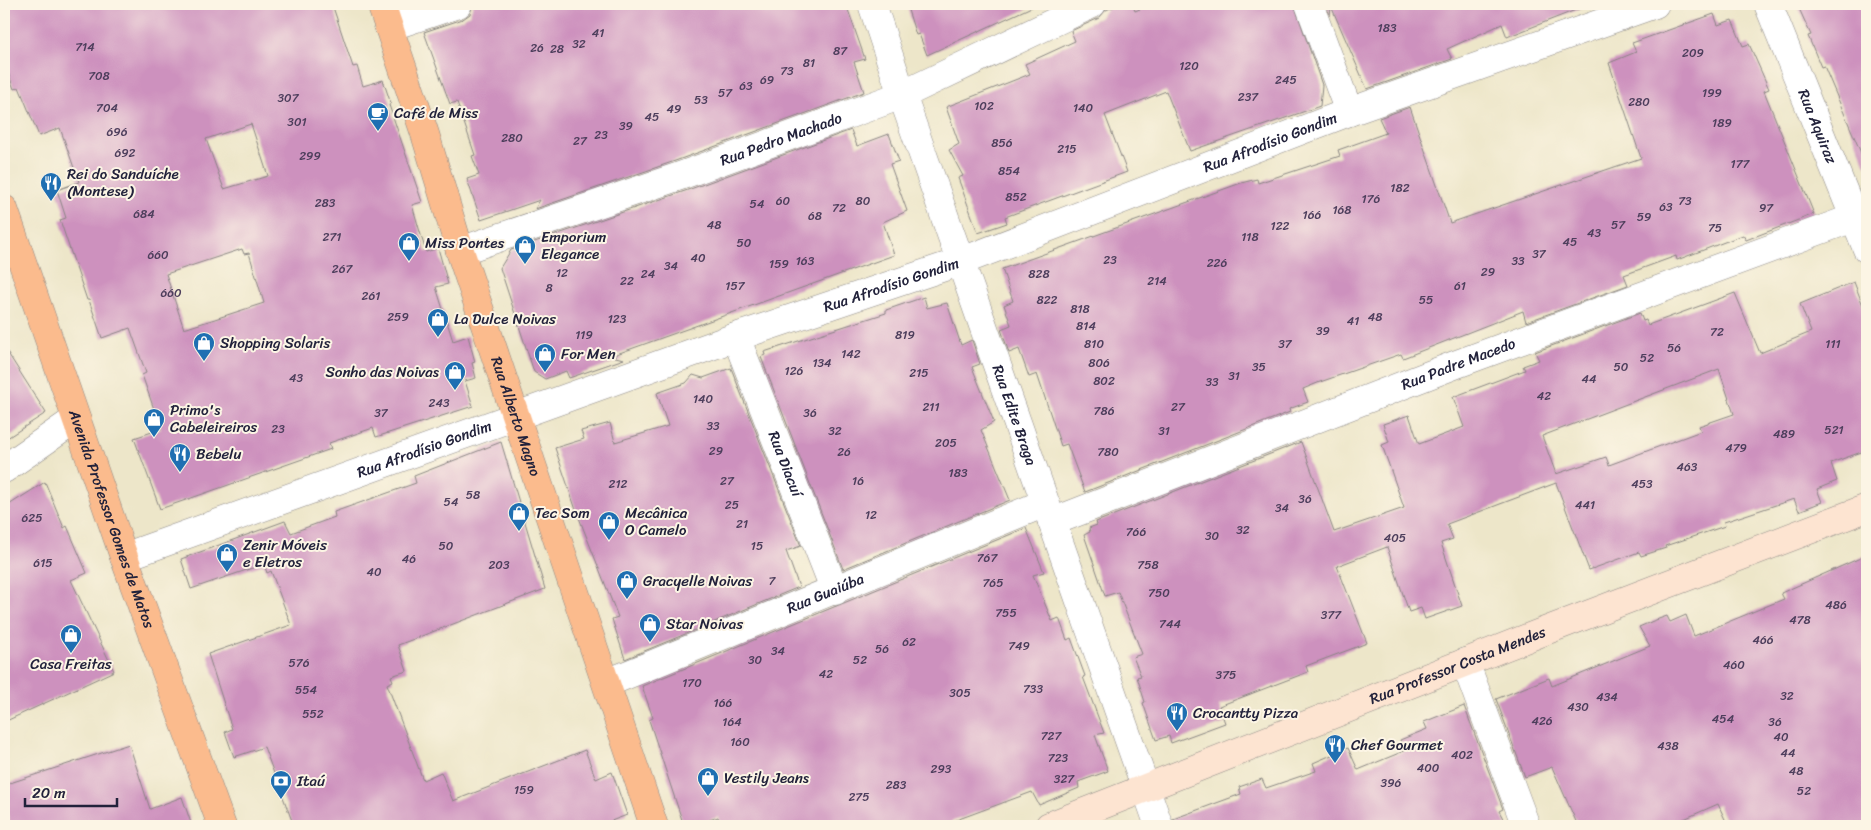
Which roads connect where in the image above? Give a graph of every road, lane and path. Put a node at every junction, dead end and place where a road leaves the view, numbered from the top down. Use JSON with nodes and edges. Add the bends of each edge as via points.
{"nodes":[{"id":1,"x":458,"y":4,"type":"edge"},
{"id":2,"x":872,"y":4,"type":"edge"},
{"id":3,"x":1092,"y":4,"type":"edge"},
{"id":4,"x":1309,"y":4,"type":"edge"},
{"id":5,"x":1655,"y":4,"type":"edge"},
{"id":6,"x":1768,"y":4,"type":"edge"},
{"id":7,"x":385,"y":15,"type":"edge"},
{"id":8,"x":902,"y":95,"type":"junction"},
{"id":9,"x":1349,"y":112,"type":"junction"},
{"id":10,"x":4,"y":210,"type":"edge"},
{"id":11,"x":1860,"y":216,"type":"edge"},
{"id":12,"x":1867,"y":249,"type":"edge"},
{"id":13,"x":460,"y":251,"type":"junction"},
{"id":14,"x":962,"y":261,"type":"junction"},
{"id":15,"x":736,"y":337,"type":"junction"},
{"id":16,"x":516,"y":416,"type":"junction"},
{"id":17,"x":76,"y":419,"type":"junction"},
{"id":18,"x":4,"y":470,"type":"edge"},
{"id":19,"x":1867,"y":508,"type":"edge"},
{"id":20,"x":1049,"y":513,"type":"junction"},
{"id":21,"x":124,"y":557,"type":"junction"},
{"id":22,"x":835,"y":591,"type":"junction"},
{"id":23,"x":1464,"y":662,"type":"junction"},
{"id":24,"x":607,"y":683,"type":"junction"},
{"id":25,"x":1144,"y":787,"type":"junction"},
{"id":26,"x":222,"y":826,"type":"edge"},
{"id":27,"x":654,"y":826,"type":"edge"},
{"id":28,"x":1049,"y":826,"type":"edge"},
{"id":29,"x":1159,"y":826,"type":"edge"},
{"id":30,"x":1526,"y":826,"type":"edge"}],
"edges":[{"from":1,"to":7,"type":"street"},
{"from":2,"to":8,"type":"street","name":"Rua Edite Braga"},
{"from":3,"to":8,"type":"street","name":"Rua Pedro Machado"},
{"from":4,"to":9,"type":"street"},
{"from":5,"to":9,"type":"street","name":"Rua Afrodísio Gondim"},
{"from":6,"to":11,"type":"street","name":"Rua Aquiraz"},
{"from":7,"to":13,"type":"main road","name":"Rua Alberto Magno","via":[[426,134]]},
{"from":8,"to":13,"type":"street","name":"Rua Pedro Machado"},
{"from":8,"to":14,"type":"street","name":"Rua Edite Braga"},
{"from":9,"to":14,"type":"street","name":"Rua Afrodísio Gondim"},
{"from":10,"to":17,"type":"main road","name":"Avenida Professor Gomes de Matos"},
{"from":11,"to":12,"type":"street","name":"Rua Aquiraz"},
{"from":11,"to":20,"type":"street","name":"Rua Padre Macedo"},
{"from":13,"to":16,"type":"main road","name":"Rua Alberto Magno"},
{"from":14,"to":15,"type":"street","name":"Rua Afrodísio Gondim"},
{"from":14,"to":20,"type":"street","name":"Rua Edite Braga"},
{"from":15,"to":16,"type":"street","name":"Rua Afrodísio Gondim"},
{"from":15,"to":22,"type":"street","name":"Rua Diacuí"},
{"from":16,"to":21,"type":"street","name":"Rua Afrodísio Gondim"},
{"from":16,"to":24,"type":"main road","name":"Rua Alberto Magno"},
{"from":17,"to":18,"type":"street"},
{"from":17,"to":21,"type":"main road","name":"Avenida Professor Gomes de Matos"},
{"from":19,"to":23,"type":"street","name":"Rua Professor Costa Mendes"},
{"from":20,"to":22,"type":"street","name":"Rua Guaiúba"},
{"from":20,"to":25,"type":"street","name":"Rua Edite Braga"},
{"from":21,"to":26,"type":"main road","name":"Avenida Professor Gomes de Matos"},
{"from":22,"to":24,"type":"street","name":"Rua Guaiúba"},
{"from":23,"to":25,"type":"street","name":"Rua Professor Costa Mendes"},
{"from":23,"to":30,"type":"street"},
{"from":24,"to":27,"type":"main road","name":"Rua Alberto Magno"},
{"from":25,"to":28,"type":"street","name":"Rua Professor Costa Mendes"},
{"from":25,"to":29,"type":"street","name":"Rua Edite Braga"}]}
